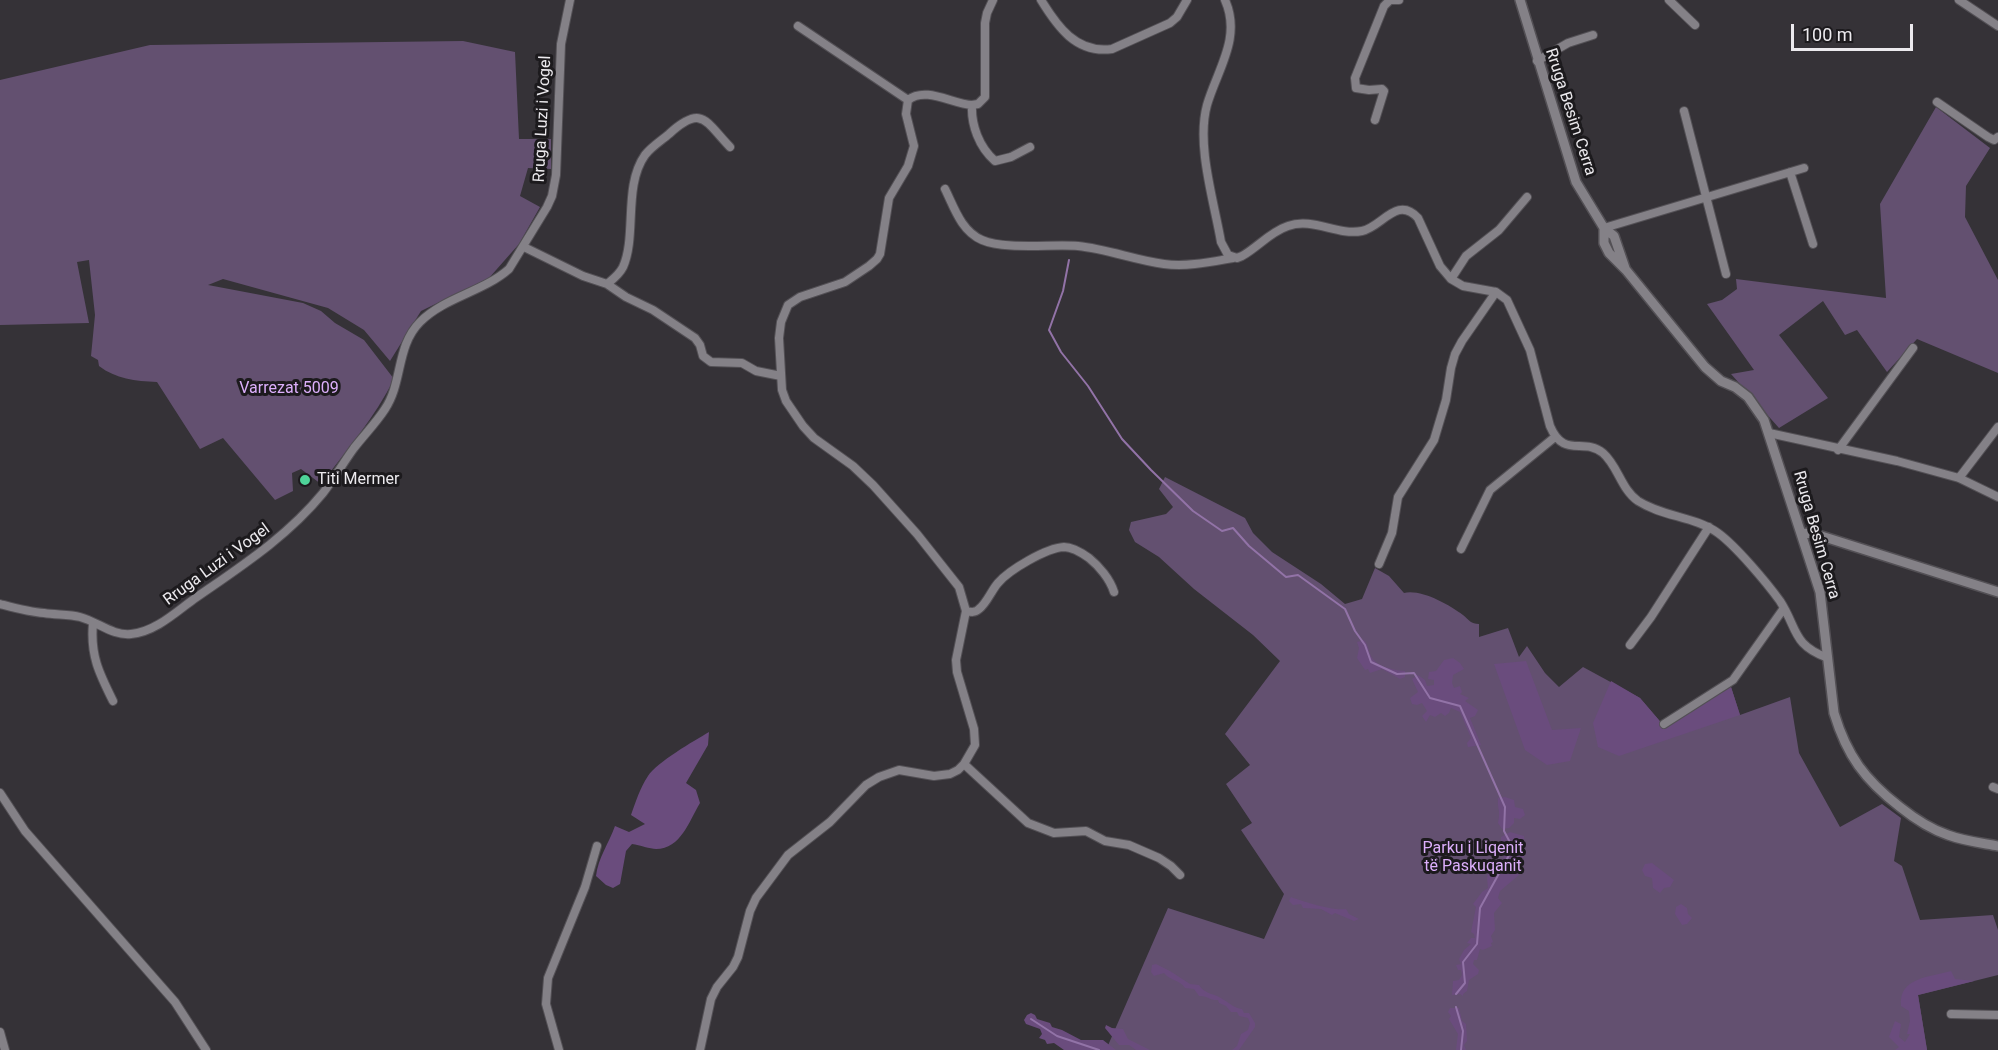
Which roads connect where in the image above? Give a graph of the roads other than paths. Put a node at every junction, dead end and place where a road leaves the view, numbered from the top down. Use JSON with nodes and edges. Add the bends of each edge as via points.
{"nodes":[{"id":1,"x":570,"y":0,"type":"edge"},
{"id":2,"x":993,"y":0,"type":"edge"},
{"id":3,"x":1041,"y":0,"type":"edge"},
{"id":4,"x":1187,"y":0,"type":"edge"},
{"id":5,"x":1225,"y":0,"type":"edge"},
{"id":6,"x":1399,"y":0,"type":"edge"},
{"id":7,"x":1520,"y":0,"type":"edge"},
{"id":8,"x":1669,"y":0,"type":"edge"},
{"id":9,"x":1959,"y":0,"type":"edge"},
{"id":10,"x":1695,"y":25,"type":"dead end"},
{"id":11,"x":798,"y":26,"type":"dead end"},
{"id":12,"x":1998,"y":26,"type":"edge"},
{"id":13,"x":1593,"y":35,"type":"dead end"},
{"id":14,"x":1537,"y":61,"type":"junction"},
{"id":15,"x":908,"y":100,"type":"junction"},
{"id":16,"x":1937,"y":102,"type":"dead end"},
{"id":17,"x":972,"y":105,"type":"junction"},
{"id":18,"x":1684,"y":111,"type":"dead end"},
{"id":19,"x":1375,"y":120,"type":"dead end"},
{"id":20,"x":1998,"y":137,"type":"edge"},
{"id":21,"x":730,"y":147,"type":"dead end"},
{"id":22,"x":1030,"y":147,"type":"dead end"},
{"id":23,"x":1804,"y":168,"type":"dead end"},
{"id":24,"x":1790,"y":172,"type":"junction"},
{"id":25,"x":945,"y":189,"type":"dead end"},
{"id":26,"x":1527,"y":197,"type":"dead end"},
{"id":27,"x":1708,"y":197,"type":"junction"},
{"id":28,"x":1604,"y":228,"type":"junction"},
{"id":29,"x":1813,"y":244,"type":"dead end"},
{"id":30,"x":524,"y":247,"type":"junction"},
{"id":31,"x":1233,"y":258,"type":"junction"},
{"id":32,"x":1726,"y":274,"type":"dead end"},
{"id":33,"x":1451,"y":279,"type":"junction"},
{"id":34,"x":607,"y":284,"type":"junction"},
{"id":35,"x":1496,"y":292,"type":"junction"},
{"id":36,"x":1913,"y":348,"type":"dead end"},
{"id":37,"x":780,"y":376,"type":"junction"},
{"id":38,"x":1998,"y":427,"type":"edge"},
{"id":39,"x":1769,"y":433,"type":"junction"},
{"id":40,"x":1555,"y":437,"type":"junction"},
{"id":41,"x":1838,"y":450,"type":"junction"},
{"id":42,"x":1959,"y":478,"type":"junction"},
{"id":43,"x":1998,"y":497,"type":"edge"},
{"id":44,"x":1710,"y":527,"type":"junction"},
{"id":45,"x":1802,"y":533,"type":"junction"},
{"id":46,"x":1461,"y":549,"type":"dead end"},
{"id":47,"x":1379,"y":564,"type":"dead end"},
{"id":48,"x":1114,"y":592,"type":"dead end"},
{"id":49,"x":1998,"y":592,"type":"edge"},
{"id":50,"x":0,"y":604,"type":"edge"},
{"id":51,"x":1784,"y":608,"type":"junction"},
{"id":52,"x":966,"y":611,"type":"junction"},
{"id":53,"x":93,"y":623,"type":"junction"},
{"id":54,"x":1630,"y":645,"type":"dead end"},
{"id":55,"x":1828,"y":658,"type":"junction"},
{"id":56,"x":113,"y":701,"type":"dead end"},
{"id":57,"x":1664,"y":724,"type":"dead end"},
{"id":58,"x":964,"y":764,"type":"junction"},
{"id":59,"x":0,"y":793,"type":"edge"},
{"id":60,"x":597,"y":846,"type":"dead end"},
{"id":61,"x":1998,"y":846,"type":"edge"},
{"id":62,"x":1180,"y":875,"type":"dead end"},
{"id":63,"x":1951,"y":1014,"type":"dead end"},
{"id":64,"x":1998,"y":1015,"type":"edge"},
{"id":65,"x":0,"y":1032,"type":"edge"},
{"id":66,"x":4,"y":1049,"type":"edge"},
{"id":67,"x":206,"y":1050,"type":"edge"},
{"id":68,"x":559,"y":1050,"type":"edge"},
{"id":69,"x":700,"y":1050,"type":"edge"}],
"edges":[{"from":1,"to":30,"type":"street","name":"Rruga Luzi i Vogel","via":[[561,44],[554,186],[548,207]]},
{"from":2,"to":17,"type":"street","via":[[985,23],[985,97]]},
{"from":3,"to":4,"type":"street","via":[[1065,35],[1104,50],[1170,23]]},
{"from":5,"to":31,"type":"street","via":[[1231,40],[1207,107],[1203,137],[1221,242]]},
{"from":6,"to":19,"type":"street","via":[[1390,0],[1384,6],[1355,78],[1356,88],[1384,91]]},
{"from":7,"to":14,"type":"street","name":"Rruga Besim Cerra"},
{"from":8,"to":10,"type":"street"},
{"from":9,"to":12,"type":"street"},
{"from":11,"to":15,"type":"street"},
{"from":13,"to":14,"type":"street","via":[[1568,43]]},
{"from":14,"to":28,"type":"street","name":"Rruga Besim Cerra","via":[[1576,182]]},
{"from":15,"to":17,"type":"street","via":[[924,94]]},
{"from":15,"to":37,"type":"street","via":[[913,154],[889,198],[880,254],[845,282],[788,305],[780,330]]},
{"from":16,"to":20,"type":"street","via":[[1988,137]]},
{"from":17,"to":22,"type":"street","via":[[975,130],[995,161]]},
{"from":18,"to":27,"type":"street"},
{"from":21,"to":34,"type":"street","via":[[702,118],[695,117],[685,119],[646,155],[638,170],[631,203],[627,253],[622,268]]},
{"from":23,"to":24,"type":"street"},
{"from":24,"to":27,"type":"street"},
{"from":24,"to":29,"type":"street"},
{"from":25,"to":31,"type":"street","via":[[970,234],[982,240],[1082,247],[1164,264]]},
{"from":26,"to":33,"type":"street","via":[[1499,230],[1466,256]]},
{"from":27,"to":28,"type":"street"},
{"from":27,"to":32,"type":"street"},
{"from":28,"to":39,"type":"street","name":"Rruga Besim Cerra","via":[[1614,236],[1626,270],[1705,367],[1748,397]]},
{"from":30,"to":34,"type":"street"},
{"from":30,"to":53,"type":"street","name":"Rruga Luzi i Vogel","via":[[502,275],[420,322],[402,353],[397,383],[386,409],[323,493],[273,543],[153,628],[130,635]]},
{"from":31,"to":33,"type":"street","via":[[1287,226],[1312,224],[1363,231],[1396,211],[1409,211],[1418,218],[1440,266]]},
{"from":33,"to":35,"type":"street","via":[[1470,288]]},
{"from":34,"to":37,"type":"street","via":[[695,338],[703,356],[711,362],[742,363],[756,371]]},
{"from":35,"to":40,"type":"street","via":[[1507,300],[1530,350]]},
{"from":35,"to":47,"type":"street","via":[[1455,354],[1434,440],[1398,497],[1392,533]]},
{"from":36,"to":41,"type":"street"},
{"from":37,"to":52,"type":"street","via":[[786,401],[804,426],[814,438],[854,466],[917,534],[959,587]]},
{"from":38,"to":42,"type":"street"},
{"from":39,"to":41,"type":"street"},
{"from":39,"to":45,"type":"street","name":"Rruga Besim Cerra"},
{"from":40,"to":44,"type":"street","via":[[1567,445],[1603,454],[1629,492],[1643,504]]},
{"from":40,"to":46,"type":"street","via":[[1490,490]]},
{"from":41,"to":42,"type":"street"},
{"from":42,"to":43,"type":"street"},
{"from":44,"to":51,"type":"street","via":[[1749,565]]},
{"from":44,"to":54,"type":"street"},
{"from":45,"to":49,"type":"street"},
{"from":45,"to":55,"type":"street","name":"Rruga Besim Cerra","via":[[1820,592]]},
{"from":48,"to":52,"type":"street","via":[[1097,564],[1074,549],[1063,547],[1008,573],[981,608]]},
{"from":50,"to":53,"type":"street","name":"Rruga Luzi i Vogel","via":[[81,617]]},
{"from":51,"to":55,"type":"street","via":[[1800,641]]},
{"from":51,"to":57,"type":"street","via":[[1733,680]]},
{"from":52,"to":58,"type":"street","via":[[956,660],[975,738]]},
{"from":53,"to":56,"type":"street","via":[[93,654]]},
{"from":55,"to":61,"type":"street","name":"Rruga Besim Cerra","via":[[1840,730],[1867,778],[1923,824],[1950,836]]},
{"from":58,"to":62,"type":"street","via":[[1028,823],[1054,833],[1086,831],[1105,841],[1129,844],[1159,858]]},
{"from":58,"to":69,"type":"street","via":[[942,776],[899,770],[879,777],[788,855],[750,911],[738,957],[711,999]]},
{"from":59,"to":67,"type":"street","via":[[24,831],[175,1002]]},
{"from":60,"to":68,"type":"street","via":[[585,887],[548,978],[546,1004]]},
{"from":63,"to":64,"type":"street"},
{"from":65,"to":66,"type":"street"}]}
